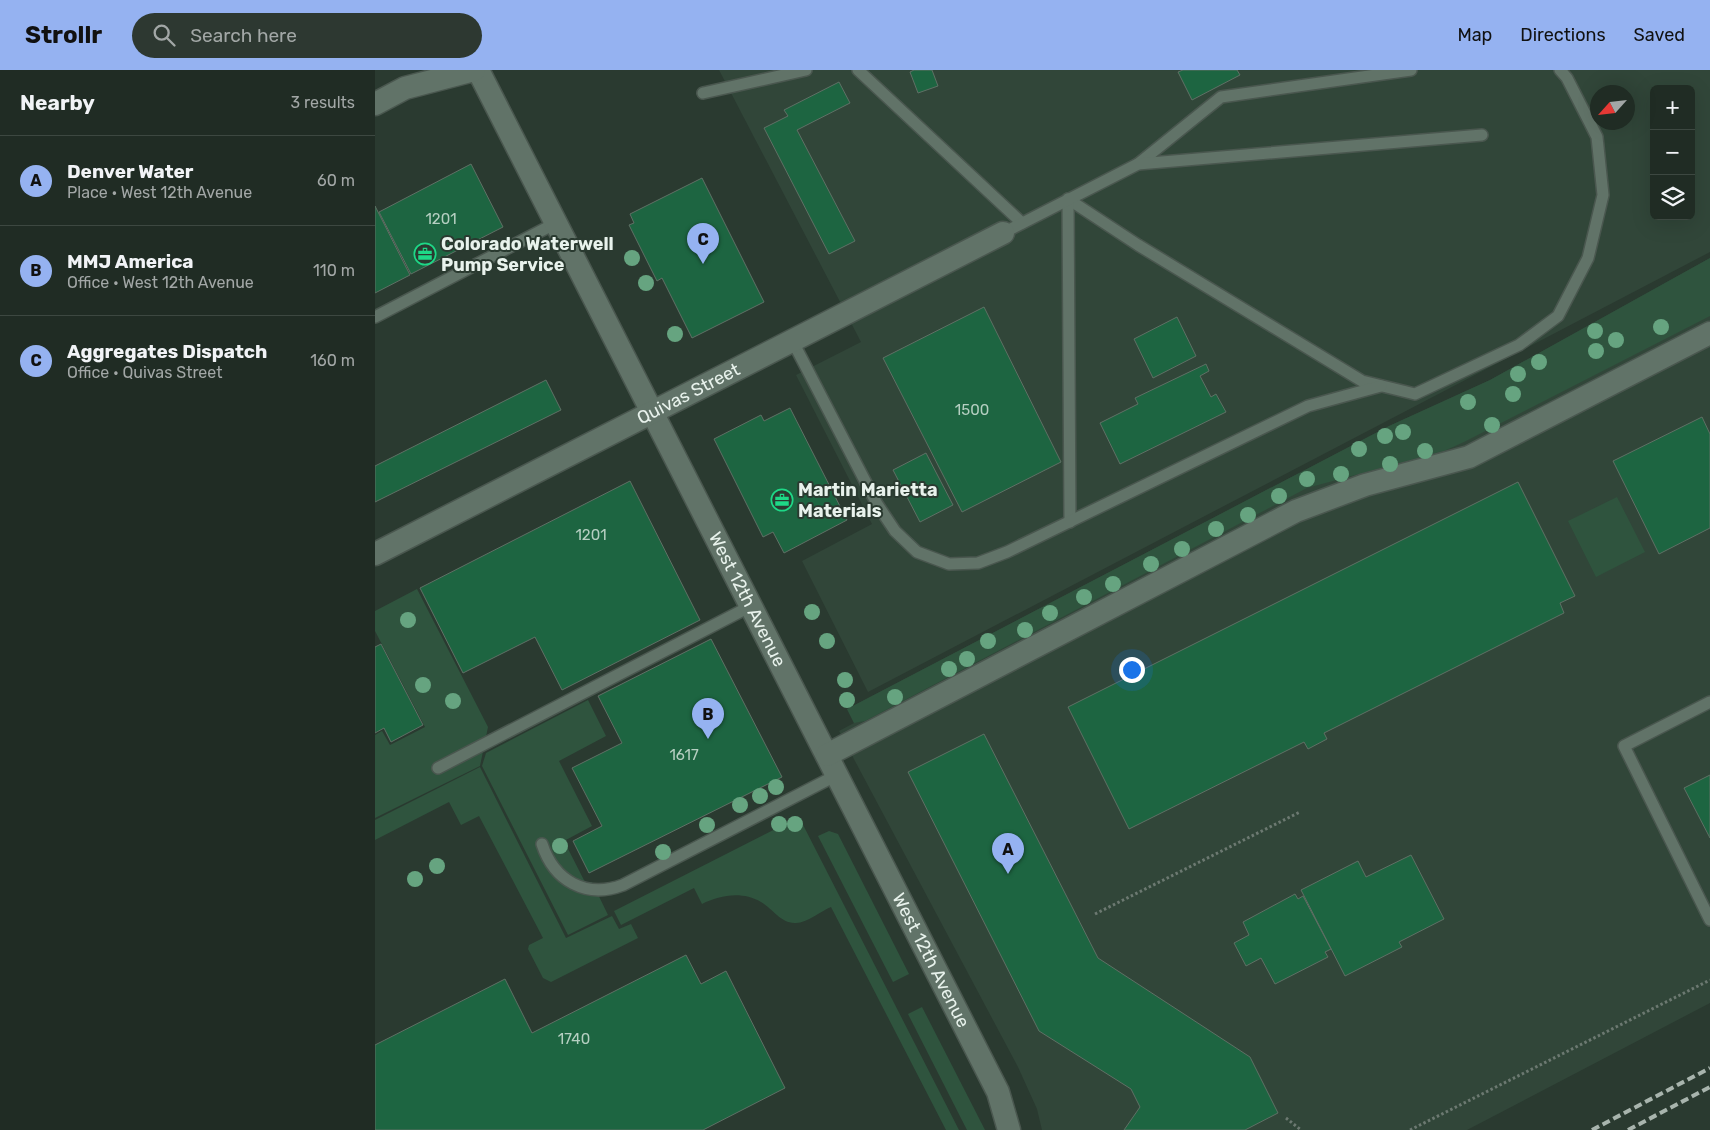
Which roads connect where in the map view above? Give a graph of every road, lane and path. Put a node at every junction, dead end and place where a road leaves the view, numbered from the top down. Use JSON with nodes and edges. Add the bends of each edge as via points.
{"nodes":[{"id":1,"x":474,"y":70,"type":"edge"},
{"id":2,"x":478,"y":70,"type":"edge"},
{"id":3,"x":806,"y":70,"type":"edge"},
{"id":4,"x":859,"y":70,"type":"edge"},
{"id":5,"x":1411,"y":70,"type":"edge"},
{"id":6,"x":1560,"y":70,"type":"edge"},
{"id":7,"x":703,"y":93,"type":"dead end"},
{"id":8,"x":375,"y":104,"type":"edge"},
{"id":9,"x":1482,"y":135,"type":"dead end"},
{"id":10,"x":1138,"y":164,"type":"junction"},
{"id":11,"x":1068,"y":199,"type":"junction"},
{"id":12,"x":556,"y":223,"type":"junction"},
{"id":13,"x":1012,"y":228,"type":"junction"},
{"id":14,"x":375,"y":317,"type":"edge"},
{"id":15,"x":1710,"y":333,"type":"edge"},
{"id":16,"x":792,"y":340,"type":"junction"},
{"id":17,"x":1383,"y":386,"type":"junction"},
{"id":18,"x":652,"y":412,"type":"junction"},
{"id":19,"x":1071,"y":522,"type":"junction"},
{"id":20,"x":375,"y":554,"type":"edge"},
{"id":21,"x":751,"y":606,"type":"junction"},
{"id":22,"x":1710,"y":702,"type":"edge"},
{"id":23,"x":827,"y":755,"type":"junction"},
{"id":24,"x":438,"y":768,"type":"dead end"},
{"id":25,"x":837,"y":775,"type":"junction"},
{"id":26,"x":1300,"y":812,"type":"dead end"},
{"id":27,"x":542,"y":844,"type":"dead end"},
{"id":28,"x":1095,"y":914,"type":"dead end"},
{"id":29,"x":1710,"y":920,"type":"edge"},
{"id":30,"x":1710,"y":980,"type":"edge"},
{"id":31,"x":1286,"y":1118,"type":"dead end"},
{"id":32,"x":1009,"y":1130,"type":"edge"},
{"id":33,"x":1301,"y":1130,"type":"edge"},
{"id":34,"x":1410,"y":1130,"type":"edge"}],
"edges":[{"from":1,"to":8,"type":"street","via":[[405,88]]},
{"from":2,"to":12,"type":"street","name":"West 12th Avenue"},
{"from":3,"to":7,"type":"lane"},
{"from":4,"to":13,"type":"lane"},
{"from":5,"to":10,"type":"lane","via":[[1221,97]]},
{"from":6,"to":17,"type":"lane","via":[[1597,137],[1603,195],[1588,258],[1558,316],[1519,345],[1415,394]]},
{"from":9,"to":10,"type":"lane"},
{"from":10,"to":11,"type":"lane"},
{"from":11,"to":13,"type":"lane"},
{"from":11,"to":17,"type":"lane","via":[[1362,380]]},
{"from":11,"to":19,"type":"lane"},
{"from":12,"to":14,"type":"lane"},
{"from":12,"to":18,"type":"street","name":"West 12th Avenue"},
{"from":13,"to":16,"type":"street","name":"Quivas Street"},
{"from":15,"to":23,"type":"street","via":[[1469,457],[1365,485],[1296,511]]},
{"from":16,"to":18,"type":"street","name":"Quivas Street"},
{"from":16,"to":19,"type":"lane","via":[[877,504],[895,530],[917,552],[949,564],[979,563]]},
{"from":17,"to":19,"type":"lane","via":[[1308,406]]},
{"from":18,"to":20,"type":"street","name":"Quivas Street"},
{"from":18,"to":21,"type":"street","name":"West 12th Avenue"},
{"from":21,"to":23,"type":"street","name":"West 12th Avenue"},
{"from":21,"to":24,"type":"lane"},
{"from":22,"to":29,"type":"lane","via":[[1624,746]]},
{"from":23,"to":25,"type":"street","name":"West 12th Avenue"},
{"from":25,"to":27,"type":"lane","via":[[609,890],[585,889],[566,880],[548,861]]},
{"from":25,"to":32,"type":"street","name":"West 12th Avenue","via":[[998,1092]]},
{"from":26,"to":28,"type":"path"},
{"from":30,"to":34,"type":"path"},
{"from":31,"to":33,"type":"path"}]}
